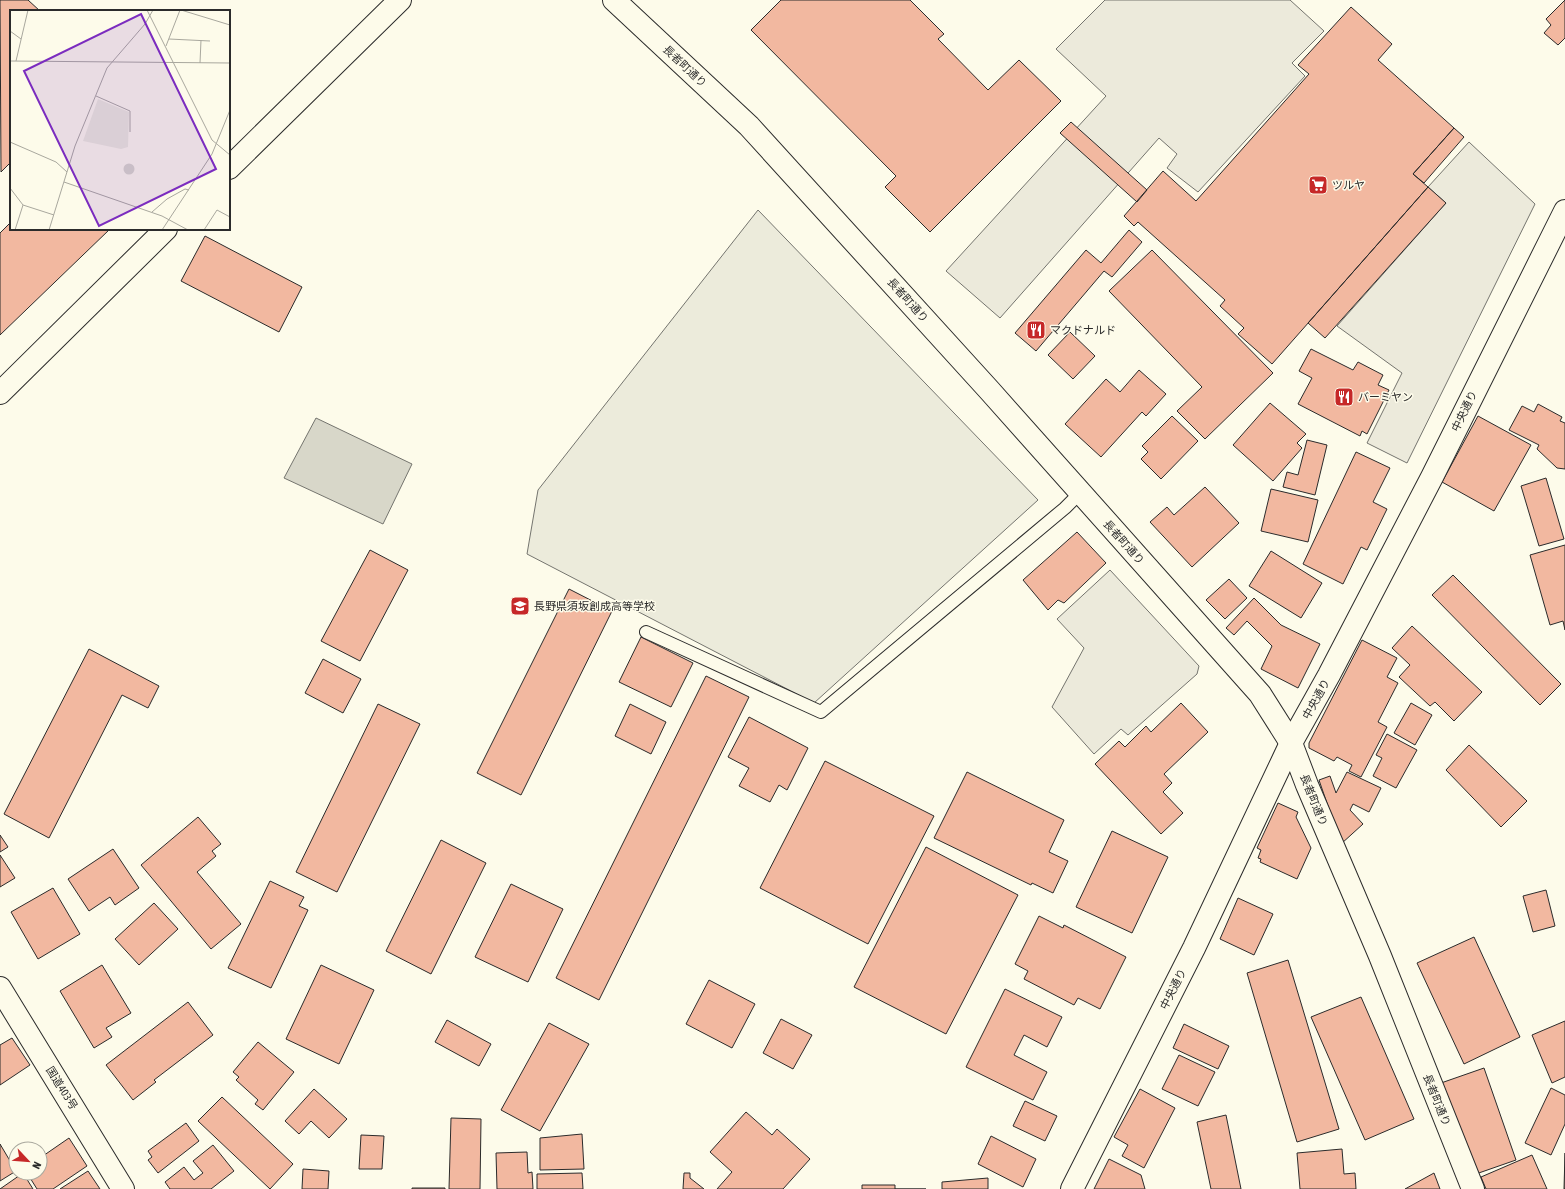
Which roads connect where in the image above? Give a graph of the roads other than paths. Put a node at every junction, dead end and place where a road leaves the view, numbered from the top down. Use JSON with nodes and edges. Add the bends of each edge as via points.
{"nodes":[{"id":1,"x":400,"y":0,"type":"edge"},
{"id":2,"x":614,"y":0,"type":"edge"},
{"id":3,"x":230,"y":167,"type":"edge"},
{"id":4,"x":1565,"y":211,"type":"edge"},
{"id":5,"x":165,"y":230,"type":"edge"},
{"id":6,"x":0,"y":393,"type":"edge"},
{"id":7,"x":1080,"y":492,"type":"junction"},
{"id":8,"x":646,"y":632,"type":"dead end"},
{"id":9,"x":1291,"y":743,"type":"junction"},
{"id":10,"x":0,"y":988,"type":"edge"},
{"id":11,"x":123,"y":1189,"type":"edge"},
{"id":12,"x":1072,"y":1189,"type":"edge"},
{"id":13,"x":1473,"y":1189,"type":"edge"}],
"edges":[{"from":1,"to":3,"type":"main road"},
{"from":2,"to":7,"type":"main road","name":"長者町通り","via":[[749,126]]},
{"from":4,"to":9,"type":"main road","name":"中央通り","via":[[1432,477]]},
{"from":5,"to":6,"type":"main road"},
{"from":7,"to":8,"type":"lane","via":[[1065,508],[821,712]]},
{"from":7,"to":9,"type":"main road","name":"長者町通り","via":[[1260,694]]},
{"from":9,"to":12,"type":"main road","name":"中央通り","via":[[1194,948]]},
{"from":9,"to":13,"type":"main road","name":"長者町通り"},
{"from":10,"to":11,"type":"main road","name":"国道403号"}]}
